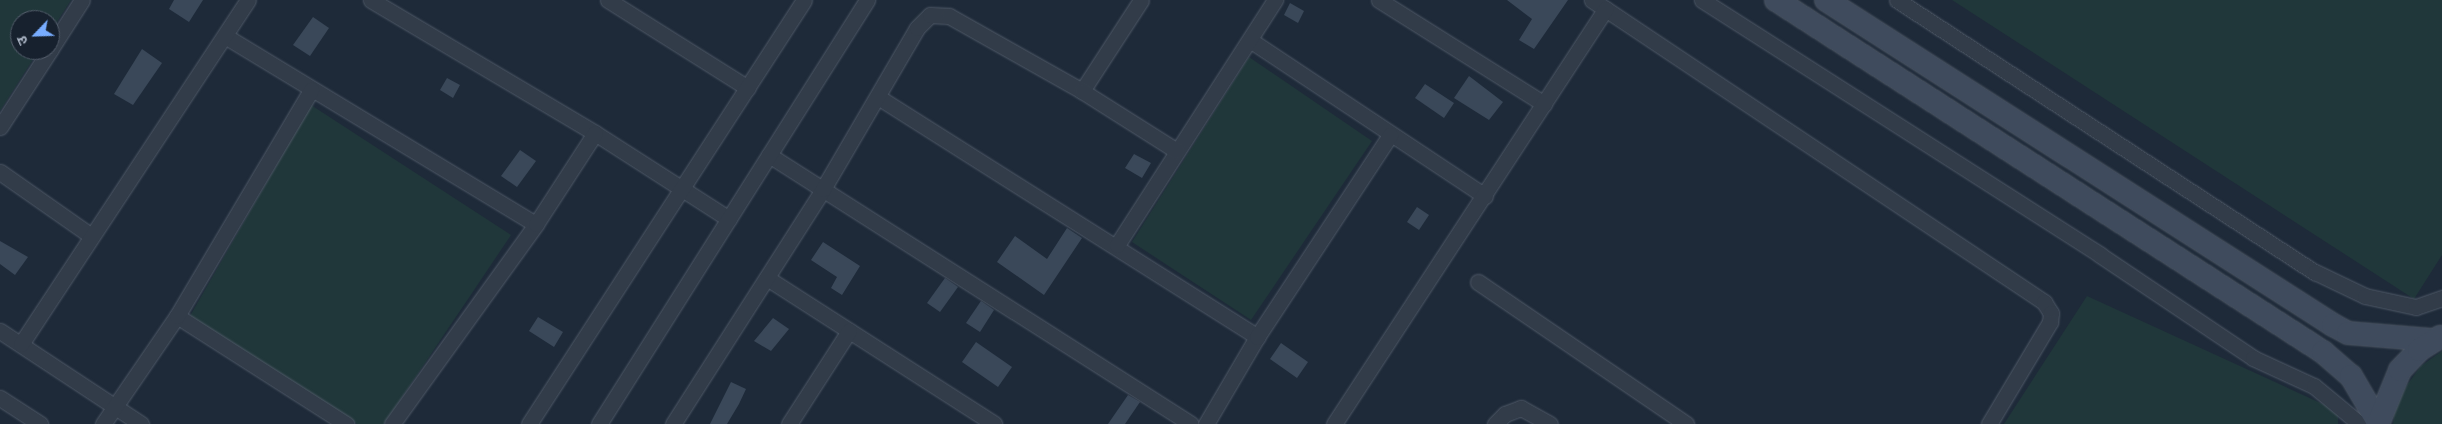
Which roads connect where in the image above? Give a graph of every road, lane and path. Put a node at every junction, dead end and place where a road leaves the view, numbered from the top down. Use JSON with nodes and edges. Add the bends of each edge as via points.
{"nodes":[{"id":1,"x":82,"y":0,"type":"edge"},
{"id":2,"x":248,"y":0,"type":"edge"},
{"id":3,"x":371,"y":0,"type":"edge"},
{"id":4,"x":400,"y":0,"type":"edge"},
{"id":5,"x":608,"y":0,"type":"edge"},
{"id":6,"x":804,"y":0,"type":"edge"},
{"id":7,"x":867,"y":0,"type":"edge"},
{"id":8,"x":1141,"y":0,"type":"edge"},
{"id":9,"x":1275,"y":0,"type":"edge"},
{"id":10,"x":1379,"y":0,"type":"edge"},
{"id":11,"x":1592,"y":0,"type":"edge"},
{"id":12,"x":1702,"y":0,"type":"edge"},
{"id":13,"x":1776,"y":0,"type":"edge"},
{"id":14,"x":1826,"y":0,"type":"edge"},
{"id":15,"x":1897,"y":0,"type":"edge"},
{"id":16,"x":1606,"y":9,"type":"junction"},
{"id":17,"x":392,"y":14,"type":"junction"},
{"id":18,"x":60,"y":34,"type":"edge"},
{"id":19,"x":226,"y":36,"type":"junction"},
{"id":20,"x":1250,"y":40,"type":"junction"},
{"id":21,"x":44,"y":60,"type":"edge"},
{"id":22,"x":748,"y":88,"type":"junction"},
{"id":23,"x":311,"y":90,"type":"junction"},
{"id":24,"x":1082,"y":91,"type":"junction"},
{"id":25,"x":878,"y":97,"type":"junction"},
{"id":26,"x":1544,"y":104,"type":"junction"},
{"id":27,"x":0,"y":127,"type":"edge"},
{"id":28,"x":595,"y":133,"type":"junction"},
{"id":29,"x":1390,"y":135,"type":"junction"},
{"id":30,"x":1177,"y":151,"type":"junction"},
{"id":31,"x":769,"y":155,"type":"junction"},
{"id":32,"x":0,"y":172,"type":"edge"},
{"id":33,"x":683,"y":189,"type":"junction"},
{"id":34,"x":823,"y":189,"type":"junction"},
{"id":35,"x":1485,"y":196,"type":"junction"},
{"id":36,"x":730,"y":219,"type":"junction"},
{"id":37,"x":536,"y":224,"type":"junction"},
{"id":38,"x":90,"y":235,"type":"junction"},
{"id":39,"x":1117,"y":245,"type":"junction"},
{"id":40,"x":767,"y":278,"type":"junction"},
{"id":41,"x":1478,"y":282,"type":"dead end"},
{"id":42,"x":2442,"y":298,"type":"edge"},
{"id":43,"x":177,"y":316,"type":"junction"},
{"id":44,"x":850,"y":330,"type":"junction"},
{"id":45,"x":0,"y":331,"type":"edge"},
{"id":46,"x":1257,"y":337,"type":"junction"},
{"id":47,"x":2437,"y":338,"type":"edge"},
{"id":48,"x":21,"y":344,"type":"junction"},
{"id":49,"x":0,"y":398,"type":"edge"},
{"id":50,"x":114,"y":408,"type":"junction"},
{"id":51,"x":1184,"y":422,"type":"edge"},
{"id":52,"x":2372,"y":423,"type":"edge"},
{"id":53,"x":40,"y":424,"type":"edge"},
{"id":54,"x":103,"y":424,"type":"edge"},
{"id":55,"x":140,"y":424,"type":"edge"},
{"id":56,"x":346,"y":424,"type":"edge"},
{"id":57,"x":392,"y":424,"type":"edge"},
{"id":58,"x":529,"y":424,"type":"edge"},
{"id":59,"x":599,"y":424,"type":"edge"},
{"id":60,"x":673,"y":424,"type":"edge"},
{"id":61,"x":789,"y":424,"type":"edge"},
{"id":62,"x":994,"y":424,"type":"edge"},
{"id":63,"x":1206,"y":424,"type":"edge"},
{"id":64,"x":1334,"y":424,"type":"edge"},
{"id":65,"x":1495,"y":424,"type":"edge"},
{"id":66,"x":1550,"y":424,"type":"edge"},
{"id":67,"x":1686,"y":424,"type":"edge"},
{"id":68,"x":1989,"y":424,"type":"edge"}],
"edges":[{"from":1,"to":18,"type":"street"},
{"from":2,"to":19,"type":"street"},
{"from":3,"to":17,"type":"street"},
{"from":4,"to":17,"type":"street"},
{"from":5,"to":22,"type":"street"},
{"from":6,"to":22,"type":"street"},
{"from":7,"to":31,"type":"street"},
{"from":8,"to":24,"type":"street"},
{"from":9,"to":20,"type":"street"},
{"from":10,"to":26,"type":"street"},
{"from":11,"to":16,"type":"street"},
{"from":12,"to":52,"type":"street","via":[[2092,250],[2253,358],[2314,386]]},
{"from":13,"to":52,"type":"street","via":[[2323,352],[2351,376]]},
{"from":14,"to":47,"type":"street","via":[[2333,325],[2348,333]]},
{"from":15,"to":42,"type":"street","via":[[2315,272],[2365,296],[2408,305],[2429,305]]},
{"from":16,"to":26,"type":"street"},
{"from":16,"to":68,"type":"street","via":[[2044,302],[2051,313],[2050,322]]},
{"from":17,"to":28,"type":"street"},
{"from":19,"to":23,"type":"street"},
{"from":19,"to":38,"type":"street"},
{"from":20,"to":29,"type":"street"},
{"from":20,"to":30,"type":"street"},
{"from":21,"to":27,"type":"street"},
{"from":22,"to":33,"type":"street"},
{"from":23,"to":37,"type":"street"},
{"from":23,"to":43,"type":"street"},
{"from":24,"to":25,"type":"street","via":[[949,16],[938,14],[930,15],[917,28]]},
{"from":24,"to":30,"type":"street"},
{"from":25,"to":34,"type":"street"},
{"from":25,"to":39,"type":"street"},
{"from":26,"to":35,"type":"street"},
{"from":28,"to":33,"type":"street"},
{"from":28,"to":37,"type":"street"},
{"from":29,"to":35,"type":"street"},
{"from":29,"to":46,"type":"street"},
{"from":30,"to":39,"type":"street"},
{"from":31,"to":34,"type":"street"},
{"from":31,"to":36,"type":"street"},
{"from":32,"to":38,"type":"street"},
{"from":33,"to":36,"type":"street"},
{"from":33,"to":58,"type":"street"},
{"from":34,"to":40,"type":"street"},
{"from":34,"to":51,"type":"street"},
{"from":35,"to":64,"type":"street"},
{"from":36,"to":59,"type":"street"},
{"from":37,"to":57,"type":"street"},
{"from":38,"to":48,"type":"street"},
{"from":39,"to":46,"type":"street"},
{"from":40,"to":44,"type":"street"},
{"from":40,"to":60,"type":"street"},
{"from":41,"to":67,"type":"street"},
{"from":43,"to":50,"type":"street"},
{"from":43,"to":56,"type":"street"},
{"from":44,"to":61,"type":"street"},
{"from":44,"to":62,"type":"street"},
{"from":45,"to":48,"type":"street"},
{"from":46,"to":63,"type":"street"},
{"from":47,"to":52,"type":"street","via":[[2393,380]]},
{"from":48,"to":50,"type":"street"},
{"from":49,"to":53,"type":"street"},
{"from":50,"to":54,"type":"street"},
{"from":50,"to":55,"type":"street"},
{"from":65,"to":66,"type":"street","via":[[1504,414],[1521,408]]}]}
